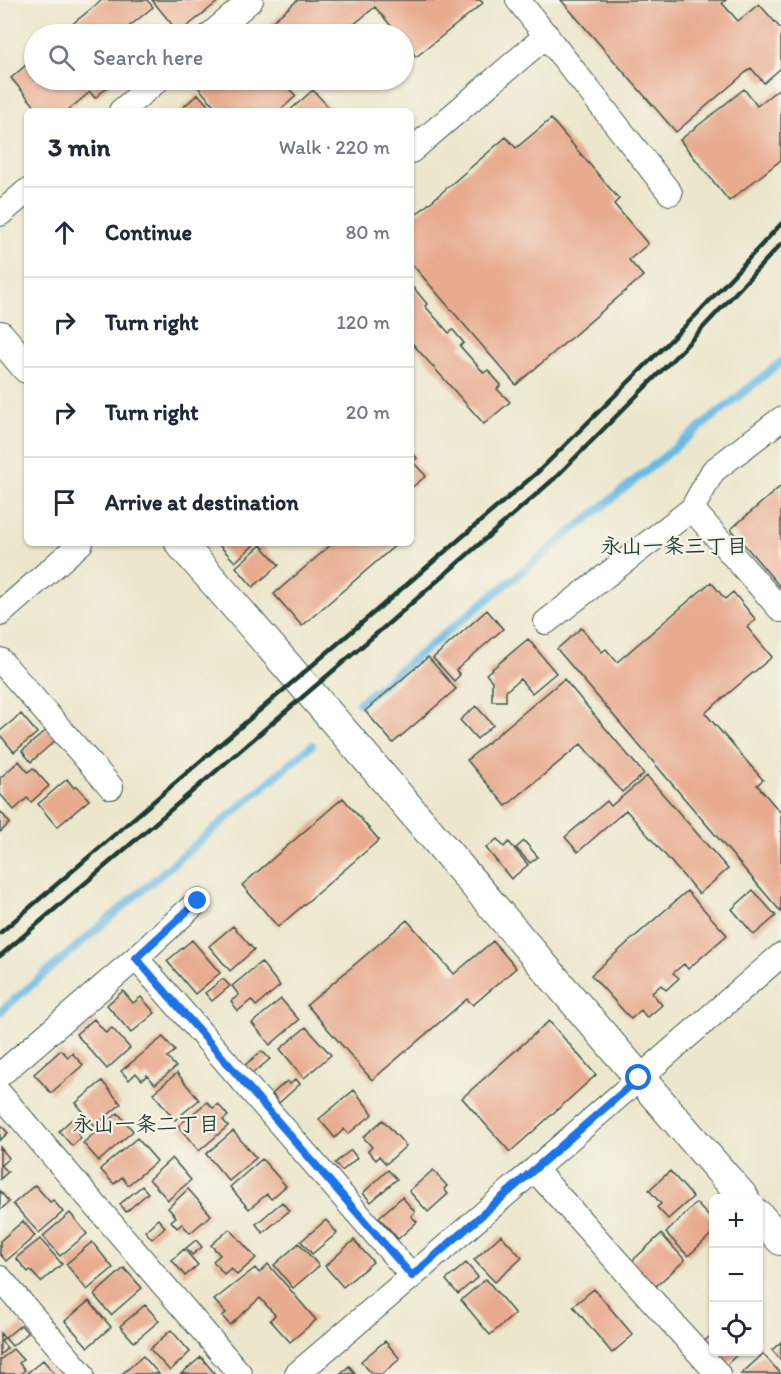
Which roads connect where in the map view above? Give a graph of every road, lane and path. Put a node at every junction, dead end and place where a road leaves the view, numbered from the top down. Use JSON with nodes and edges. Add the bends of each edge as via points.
{"nodes":[{"id":1,"x":251,"y":0,"type":"edge"},
{"id":2,"x":518,"y":0,"type":"edge"},
{"id":3,"x":223,"y":24,"type":"edge"},
{"id":4,"x":546,"y":35,"type":"junction"},
{"id":5,"x":146,"y":90,"type":"edge"},
{"id":6,"x":125,"y":108,"type":"edge"},
{"id":7,"x":414,"y":148,"type":"edge"},
{"id":8,"x":670,"y":193,"type":"dead end"},
{"id":9,"x":24,"y":194,"type":"edge"},
{"id":10,"x":0,"y":214,"type":"edge"},
{"id":11,"x":0,"y":336,"type":"edge"},
{"id":12,"x":24,"y":364,"type":"edge"},
{"id":13,"x":781,"y":419,"type":"edge"},
{"id":14,"x":692,"y":509,"type":"junction"},
{"id":15,"x":78,"y":546,"type":"edge"},
{"id":16,"x":183,"y":546,"type":"edge"},
{"id":17,"x":781,"y":610,"type":"edge"},
{"id":18,"x":0,"y":614,"type":"edge"},
{"id":19,"x":546,"y":622,"type":"dead end"},
{"id":20,"x":0,"y":660,"type":"edge"},
{"id":21,"x":111,"y":787,"type":"dead end"},
{"id":22,"x":198,"y":901,"type":"dead end"},
{"id":23,"x":781,"y":955,"type":"edge"},
{"id":24,"x":136,"y":958,"type":"junction"},
{"id":25,"x":0,"y":1075,"type":"edge"},
{"id":26,"x":639,"y":1078,"type":"junction"},
{"id":27,"x":0,"y":1094,"type":"edge"},
{"id":28,"x":535,"y":1170,"type":"junction"},
{"id":29,"x":740,"y":1194,"type":"edge"},
{"id":30,"x":763,"y":1220,"type":"edge"},
{"id":31,"x":781,"y":1240,"type":"edge"},
{"id":32,"x":412,"y":1276,"type":"junction"},
{"id":33,"x":0,"y":1278,"type":"edge"},
{"id":34,"x":82,"y":1374,"type":"edge"},
{"id":35,"x":240,"y":1374,"type":"edge"},
{"id":36,"x":297,"y":1374,"type":"edge"},
{"id":37,"x":718,"y":1374,"type":"edge"}],
"edges":[{"from":1,"to":3,"type":"street"},
{"from":2,"to":4,"type":"street"},
{"from":4,"to":7,"type":"street"},
{"from":4,"to":8,"type":"street"},
{"from":5,"to":6,"type":"street"},
{"from":9,"to":10,"type":"street"},
{"from":11,"to":12,"type":"street"},
{"from":13,"to":14,"type":"street","via":[[713,471]]},
{"from":14,"to":17,"type":"street"},
{"from":14,"to":19,"type":"street"},
{"from":15,"to":18,"type":"street"},
{"from":16,"to":26,"type":"street"},
{"from":20,"to":21,"type":"street"},
{"from":22,"to":24,"type":"street"},
{"from":23,"to":26,"type":"street"},
{"from":24,"to":25,"type":"street"},
{"from":24,"to":32,"type":"street"},
{"from":26,"to":28,"type":"street"},
{"from":26,"to":29,"type":"street"},
{"from":27,"to":35,"type":"street"},
{"from":28,"to":32,"type":"street"},
{"from":28,"to":37,"type":"street"},
{"from":30,"to":31,"type":"street"},
{"from":32,"to":36,"type":"street"},
{"from":33,"to":34,"type":"street"}]}
